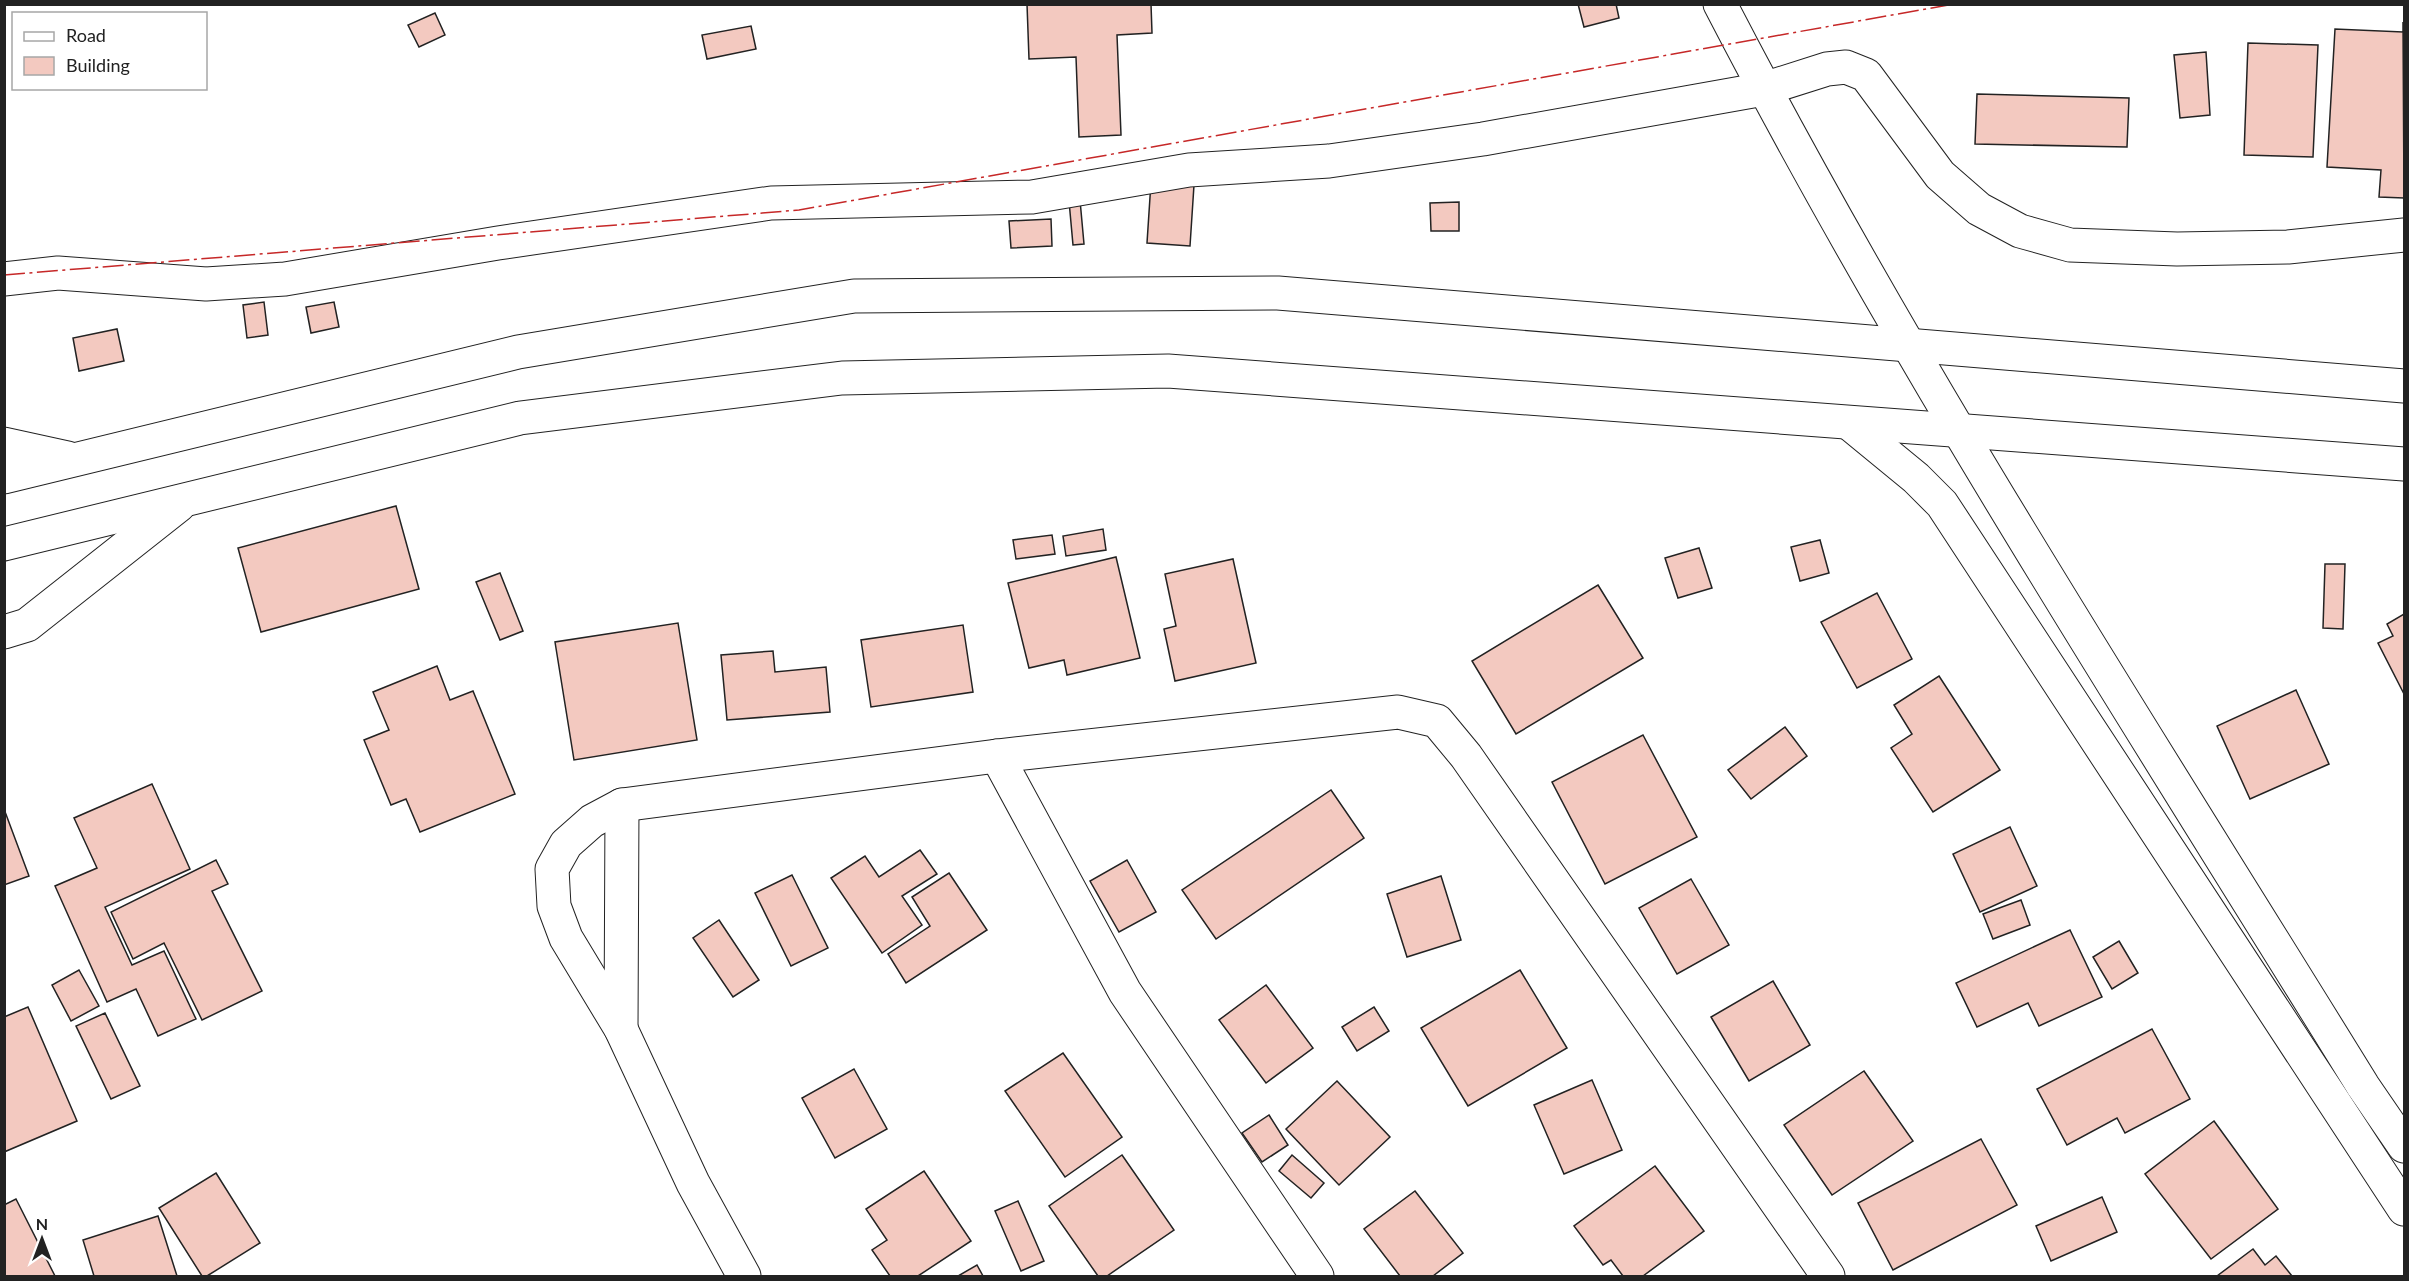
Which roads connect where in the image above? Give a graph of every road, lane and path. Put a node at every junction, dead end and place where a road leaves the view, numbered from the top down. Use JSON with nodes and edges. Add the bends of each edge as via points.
{"nodes":[{"id":1,"x":1720,"y":4,"type":"edge"},
{"id":2,"x":1764,"y":88,"type":"junction"},
{"id":3,"x":2404,"y":235,"type":"edge"},
{"id":4,"x":4,"y":279,"type":"edge"},
{"id":5,"x":1908,"y":345,"type":"junction"},
{"id":6,"x":2404,"y":386,"type":"edge"},
{"id":7,"x":1849,"y":423,"type":"junction"},
{"id":8,"x":1960,"y":432,"type":"junction"},
{"id":9,"x":4,"y":444,"type":"edge"},
{"id":10,"x":75,"y":460,"type":"junction"},
{"id":11,"x":2404,"y":464,"type":"edge"},
{"id":12,"x":4,"y":477,"type":"edge"},
{"id":13,"x":186,"y":500,"type":"junction"},
{"id":14,"x":4,"y":544,"type":"edge"},
{"id":15,"x":4,"y":632,"type":"edge"},
{"id":16,"x":998,"y":756,"type":"junction"},
{"id":17,"x":621,"y":805,"type":"junction"},
{"id":18,"x":621,"y":1029,"type":"junction"},
{"id":19,"x":2404,"y":1146,"type":"edge"},
{"id":20,"x":2404,"y":1209,"type":"edge"},
{"id":21,"x":744,"y":1276,"type":"edge"},
{"id":22,"x":1317,"y":1276,"type":"edge"},
{"id":23,"x":1828,"y":1276,"type":"edge"}],
"edges":[{"from":1,"to":2,"type":"main road"},
{"from":2,"to":3,"type":"main road","via":[[1827,69],[1846,67],[1866,75],[1940,175],[1980,209],[2020,231],[2070,245],[2177,249],[2288,247]]},
{"from":2,"to":4,"type":"main road","via":[[1483,139],[1329,161],[1189,170],[1032,197],[771,203],[285,279],[206,284],[58,273]]},
{"from":2,"to":5,"type":"main road"},
{"from":5,"to":6,"type":"main road"},
{"from":5,"to":8,"type":"main road"},
{"from":5,"to":10,"type":"main road","via":[[1278,293],[854,296],[518,352]]},
{"from":7,"to":8,"type":"main road"},
{"from":7,"to":13,"type":"main road","via":[[1168,371],[842,378],[520,418]]},
{"from":7,"to":20,"type":"main road","via":[[1942,504]]},
{"from":8,"to":11,"type":"main road"},
{"from":8,"to":19,"type":"main road","via":[[2363,1086]]},
{"from":9,"to":10,"type":"main road"},
{"from":10,"to":12,"type":"main road"},
{"from":13,"to":14,"type":"main road"},
{"from":13,"to":15,"type":"main road","via":[[27,625]]},
{"from":16,"to":17,"type":"main road"},
{"from":16,"to":22,"type":"main road","via":[[1125,992]]},
{"from":16,"to":23,"type":"main road","via":[[1398,712],[1437,721],[1467,756]]},
{"from":17,"to":18,"type":"main road"},
{"from":17,"to":18,"type":"main road","via":[[592,821],[566,844],[552,869],[554,906],[566,938]]},
{"from":18,"to":21,"type":"main road","via":[[693,1183]]}]}
